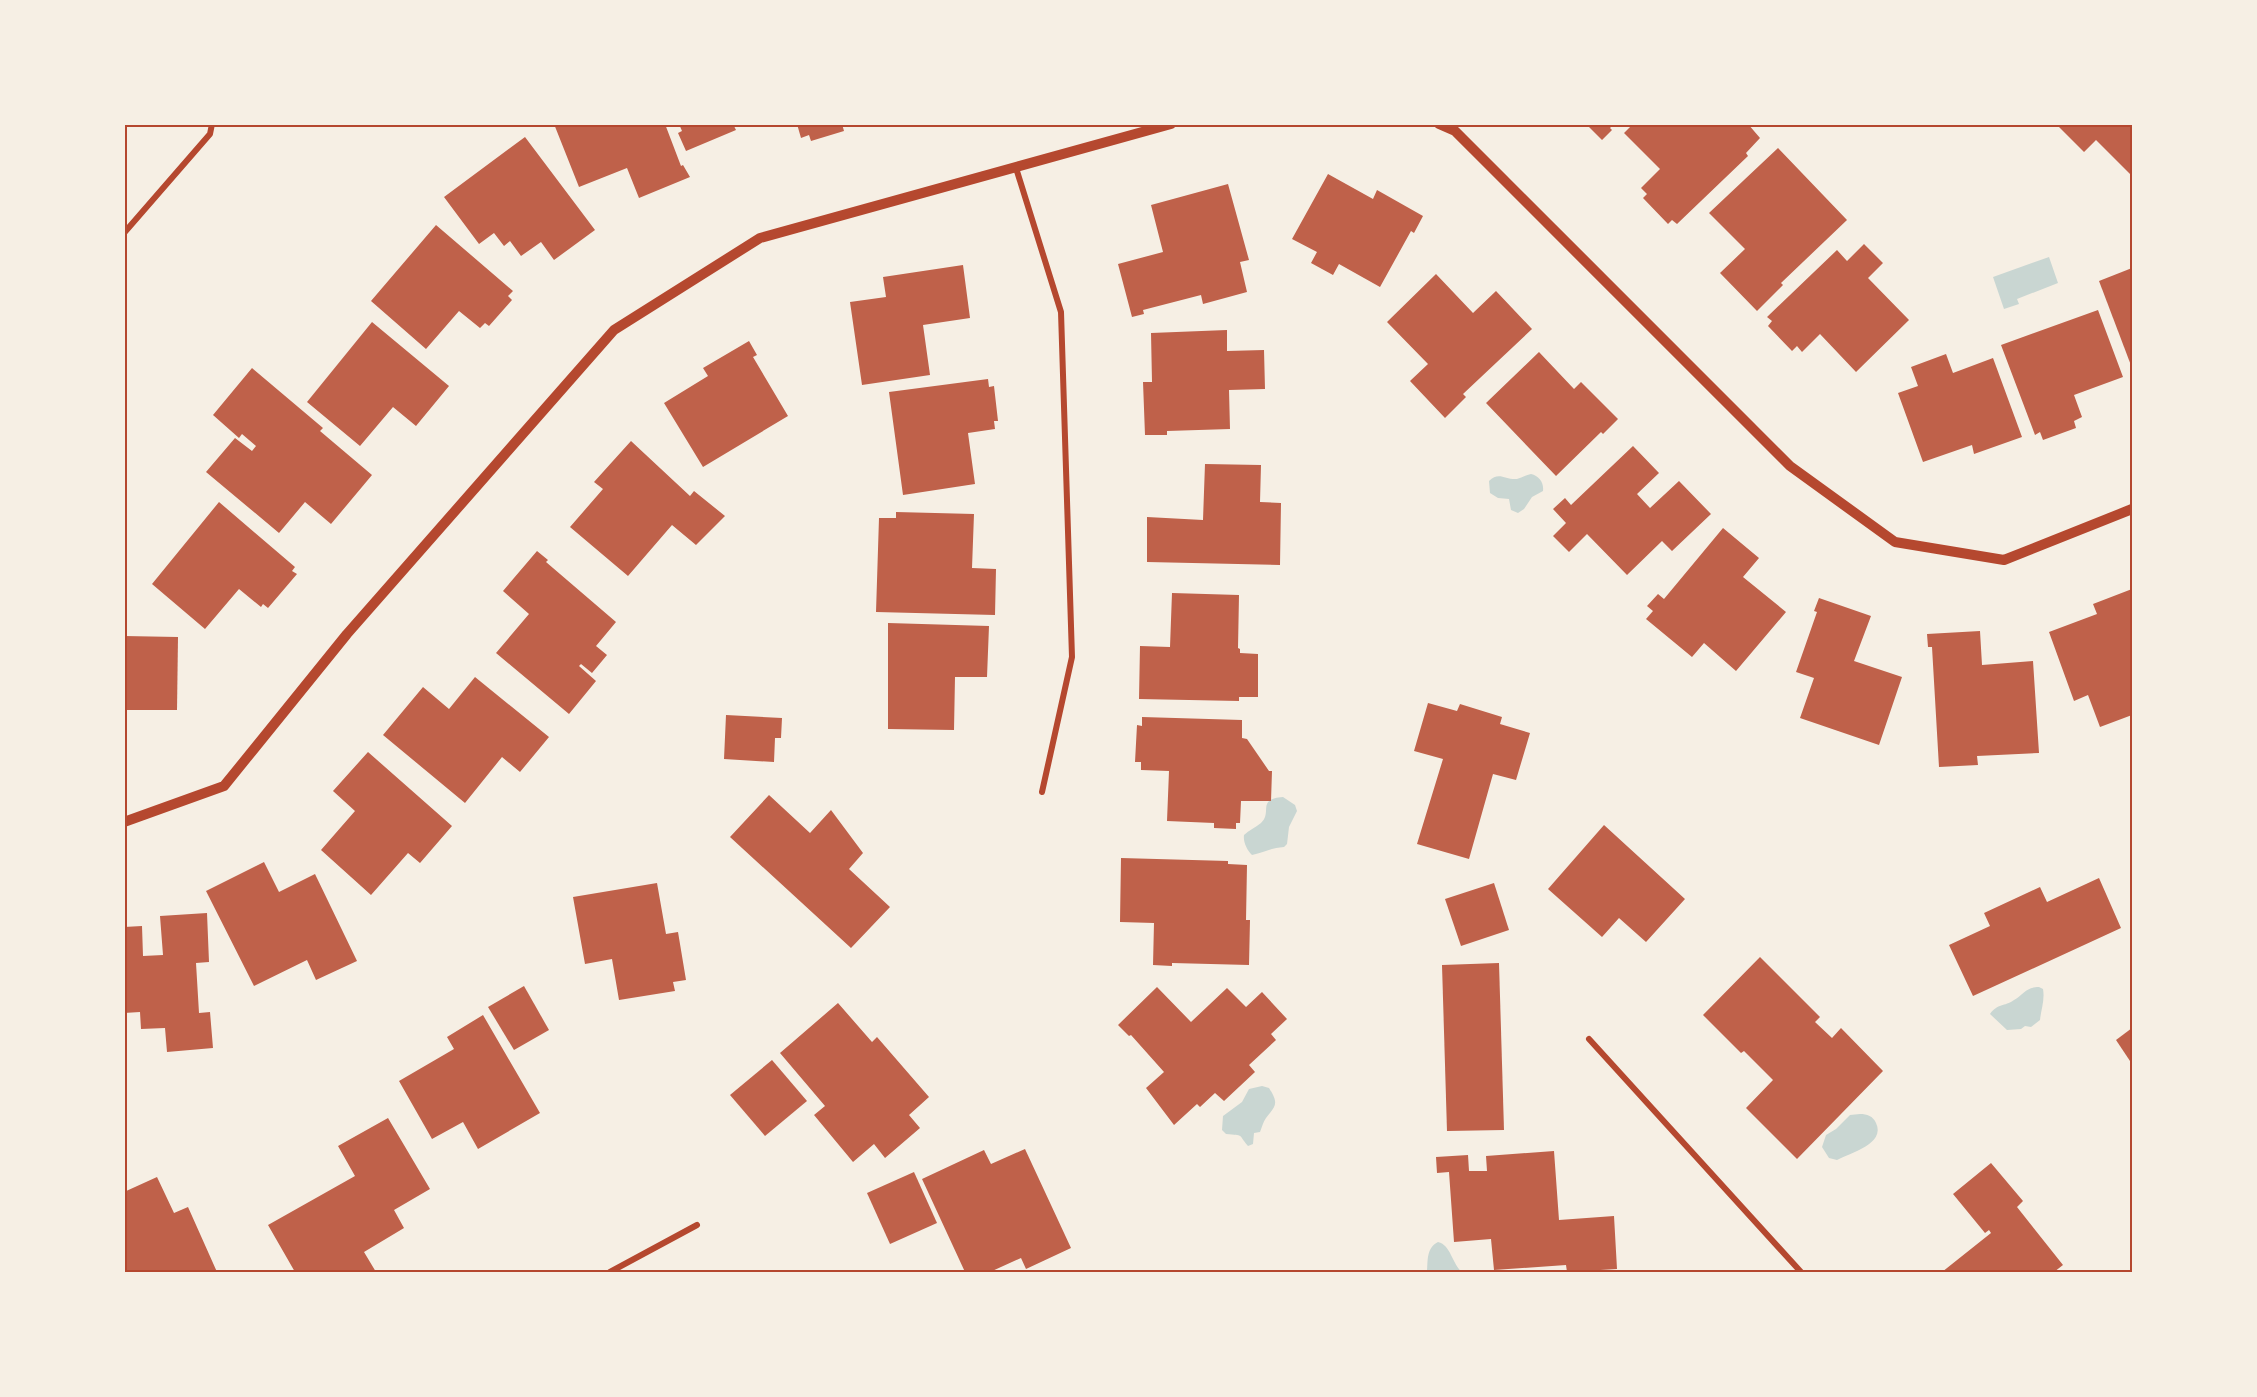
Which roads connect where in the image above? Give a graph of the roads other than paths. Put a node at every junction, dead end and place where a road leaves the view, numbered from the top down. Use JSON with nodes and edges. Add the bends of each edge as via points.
{"nodes":[{"id":1,"x":212,"y":124,"type":"edge"},
{"id":2,"x":1171,"y":124,"type":"edge"},
{"id":3,"x":1439,"y":124,"type":"edge"},
{"id":4,"x":1016,"y":168,"type":"junction"},
{"id":5,"x":124,"y":233,"type":"edge"},
{"id":6,"x":2133,"y":509,"type":"edge"},
{"id":7,"x":1042,"y":792,"type":"dead end"},
{"id":8,"x":124,"y":822,"type":"edge"},
{"id":9,"x":1590,"y":1039,"type":"dead end"},
{"id":10,"x":697,"y":1225,"type":"dead end"},
{"id":11,"x":610,"y":1272,"type":"edge"},
{"id":12,"x":1801,"y":1272,"type":"edge"}],
"edges":[{"from":1,"to":5,"type":"street","via":[[210,134]]},
{"from":2,"to":4,"type":"street"},
{"from":3,"to":6,"type":"street","via":[[1455,131],[1790,466],[1896,542],[2004,560]]},
{"from":4,"to":7,"type":"street","via":[[1061,312],[1072,657]]},
{"from":4,"to":8,"type":"street","via":[[760,238],[614,330],[347,634],[224,786]]},
{"from":9,"to":12,"type":"street"},
{"from":10,"to":11,"type":"street"}]}
